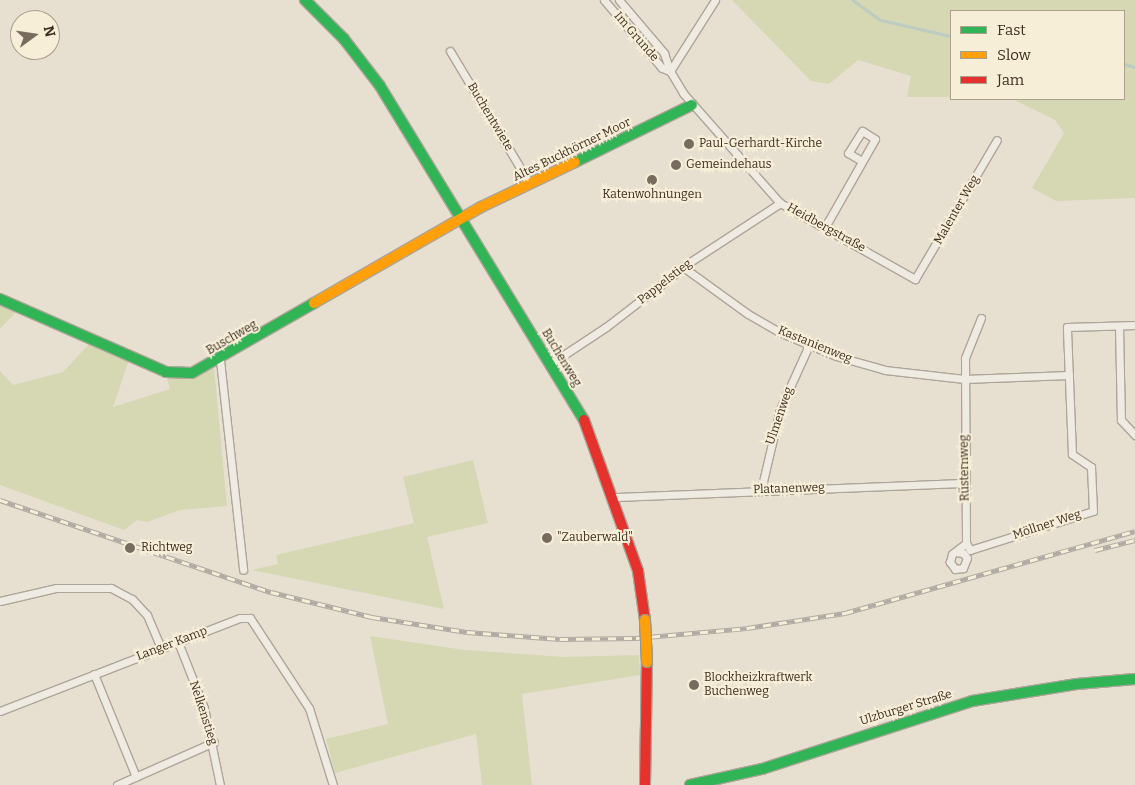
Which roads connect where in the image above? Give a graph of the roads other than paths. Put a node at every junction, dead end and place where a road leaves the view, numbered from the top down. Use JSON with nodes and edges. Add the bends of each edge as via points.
{"nodes":[{"id":1,"x":305,"y":0,"type":"edge"},
{"id":2,"x":604,"y":0,"type":"edge"},
{"id":3,"x":619,"y":0,"type":"edge"},
{"id":4,"x":714,"y":0,"type":"edge"},
{"id":5,"x":450,"y":51,"type":"dead end"},
{"id":6,"x":670,"y":71,"type":"junction"},
{"id":7,"x":692,"y":105,"type":"junction"},
{"id":8,"x":997,"y":140,"type":"dead end"},
{"id":9,"x":862,"y":161,"type":"dead end"},
{"id":10,"x":530,"y":184,"type":"junction"},
{"id":11,"x":780,"y":203,"type":"junction"},
{"id":12,"x":463,"y":217,"type":"junction"},
{"id":13,"x":825,"y":227,"type":"junction"},
{"id":14,"x":683,"y":267,"type":"junction"},
{"id":15,"x":915,"y":279,"type":"joint"},
{"id":16,"x":0,"y":300,"type":"edge"},
{"id":17,"x":982,"y":318,"type":"dead end"},
{"id":18,"x":1135,"y":325,"type":"edge"},
{"id":19,"x":1119,"y":326,"type":"junction"},
{"id":20,"x":809,"y":345,"type":"junction"},
{"id":21,"x":220,"y":360,"type":"junction"},
{"id":22,"x":550,"y":364,"type":"junction"},
{"id":23,"x":1069,"y":375,"type":"junction"},
{"id":24,"x":964,"y":379,"type":"junction"},
{"id":25,"x":1135,"y":434,"type":"edge"},
{"id":26,"x":965,"y":483,"type":"junction"},
{"id":27,"x":761,"y":490,"type":"junction"},
{"id":28,"x":614,"y":497,"type":"junction"},
{"id":29,"x":966,"y":543,"type":"junction"},
{"id":30,"x":955,"y":552,"type":"junction"},
{"id":31,"x":967,"y":558,"type":"junction"},
{"id":32,"x":243,"y":570,"type":"dead end"},
{"id":33,"x":0,"y":601,"type":"edge"},
{"id":34,"x":178,"y":642,"type":"junction"},
{"id":35,"x":160,"y":648,"type":"junction"},
{"id":36,"x":94,"y":674,"type":"junction"},
{"id":37,"x":1135,"y":679,"type":"edge"},
{"id":38,"x":0,"y":711,"type":"edge"},
{"id":39,"x":214,"y":742,"type":"junction"},
{"id":40,"x":136,"y":776,"type":"junction"},
{"id":41,"x":116,"y":785,"type":"edge"},
{"id":42,"x":220,"y":785,"type":"edge"},
{"id":43,"x":332,"y":785,"type":"edge"},
{"id":44,"x":645,"y":785,"type":"edge"},
{"id":45,"x":690,"y":785,"type":"edge"}],
"edges":[{"from":1,"to":12,"type":"street","name":"Buchenweg","via":[[361,57]]},
{"from":2,"to":6,"type":"street","name":"Im Grunde","via":[[662,68]]},
{"from":3,"to":6,"type":"street","name":"Heidbergstraße","via":[[664,53]]},
{"from":4,"to":6,"type":"street"},
{"from":5,"to":10,"type":"street","name":"Buchentwiete"},
{"from":6,"to":7,"type":"street","name":"Heidbergstraße"},
{"from":7,"to":10,"type":"street","name":"Altes Buckhörner Moor"},
{"from":7,"to":11,"type":"street","name":"Heidbergstraße"},
{"from":8,"to":15,"type":"street","name":"Malenter Weg"},
{"from":9,"to":13,"type":"street"},
{"from":10,"to":12,"type":"street","name":"Altes Buckhörner Moor"},
{"from":11,"to":13,"type":"street","name":"Heidbergstraße"},
{"from":11,"to":14,"type":"street","name":"Pappelstieg"},
{"from":12,"to":21,"type":"street","name":"Buschweg"},
{"from":12,"to":22,"type":"street","name":"Buchenweg"},
{"from":13,"to":15,"type":"street","name":"Heidbergstraße"},
{"from":14,"to":20,"type":"street","name":"Kastanienweg","via":[[748,314]]},
{"from":14,"to":22,"type":"street","name":"Pappelstieg","via":[[606,327]]},
{"from":16,"to":21,"type":"street","name":"Buschweg","via":[[166,372],[192,373]]},
{"from":17,"to":24,"type":"street","name":"Rüsternweg","via":[[965,358]]},
{"from":18,"to":19,"type":"street"},
{"from":19,"to":23,"type":"street","name":"Möllner Weg","via":[[1067,327]]},
{"from":19,"to":25,"type":"street","via":[[1121,420]]},
{"from":20,"to":24,"type":"street","name":"Kastanienweg","via":[[885,370]]},
{"from":20,"to":27,"type":"street","name":"Ulmenweg","via":[[780,410]]},
{"from":21,"to":32,"type":"street"},
{"from":22,"to":28,"type":"street","name":"Buchenweg","via":[[592,435]]},
{"from":23,"to":24,"type":"street"},
{"from":23,"to":29,"type":"street","name":"Möllner Weg","via":[[1072,454],[1090,467],[1093,511],[970,550]]},
{"from":24,"to":26,"type":"street","name":"Rüsternweg"},
{"from":26,"to":27,"type":"street","name":"Platanenweg"},
{"from":26,"to":29,"type":"street","name":"Rüsternweg"},
{"from":27,"to":28,"type":"street","name":"Platanenweg"},
{"from":28,"to":44,"type":"street","name":"Buchenweg","bridge":true,"via":[[638,571],[646,620]]},
{"from":29,"to":30,"type":"street"},
{"from":29,"to":31,"type":"street","name":"Rüsternweg"},
{"from":30,"to":31,"type":"street","via":[[963,553]]},
{"from":30,"to":31,"type":"street","via":[[950,562],[955,569],[965,567]]},
{"from":33,"to":35,"type":"street","via":[[56,588],[112,588],[132,599],[147,615]]},
{"from":34,"to":35,"type":"street","name":"Langer Kamp"},
{"from":34,"to":39,"type":"street","name":"Nelkenstieg"},
{"from":34,"to":43,"type":"street","name":"Langer Kamp","via":[[240,618],[250,618],[309,708]]},
{"from":35,"to":36,"type":"street","name":"Langer Kamp"},
{"from":36,"to":38,"type":"street","name":"Langer Kamp"},
{"from":36,"to":40,"type":"street"},
{"from":37,"to":45,"type":"street","name":"Ulzburger Straße","via":[[1077,684],[972,701],[762,769]]},
{"from":39,"to":40,"type":"street"},
{"from":39,"to":42,"type":"street","name":"Nelkenstieg"},
{"from":40,"to":41,"type":"street"}]}
